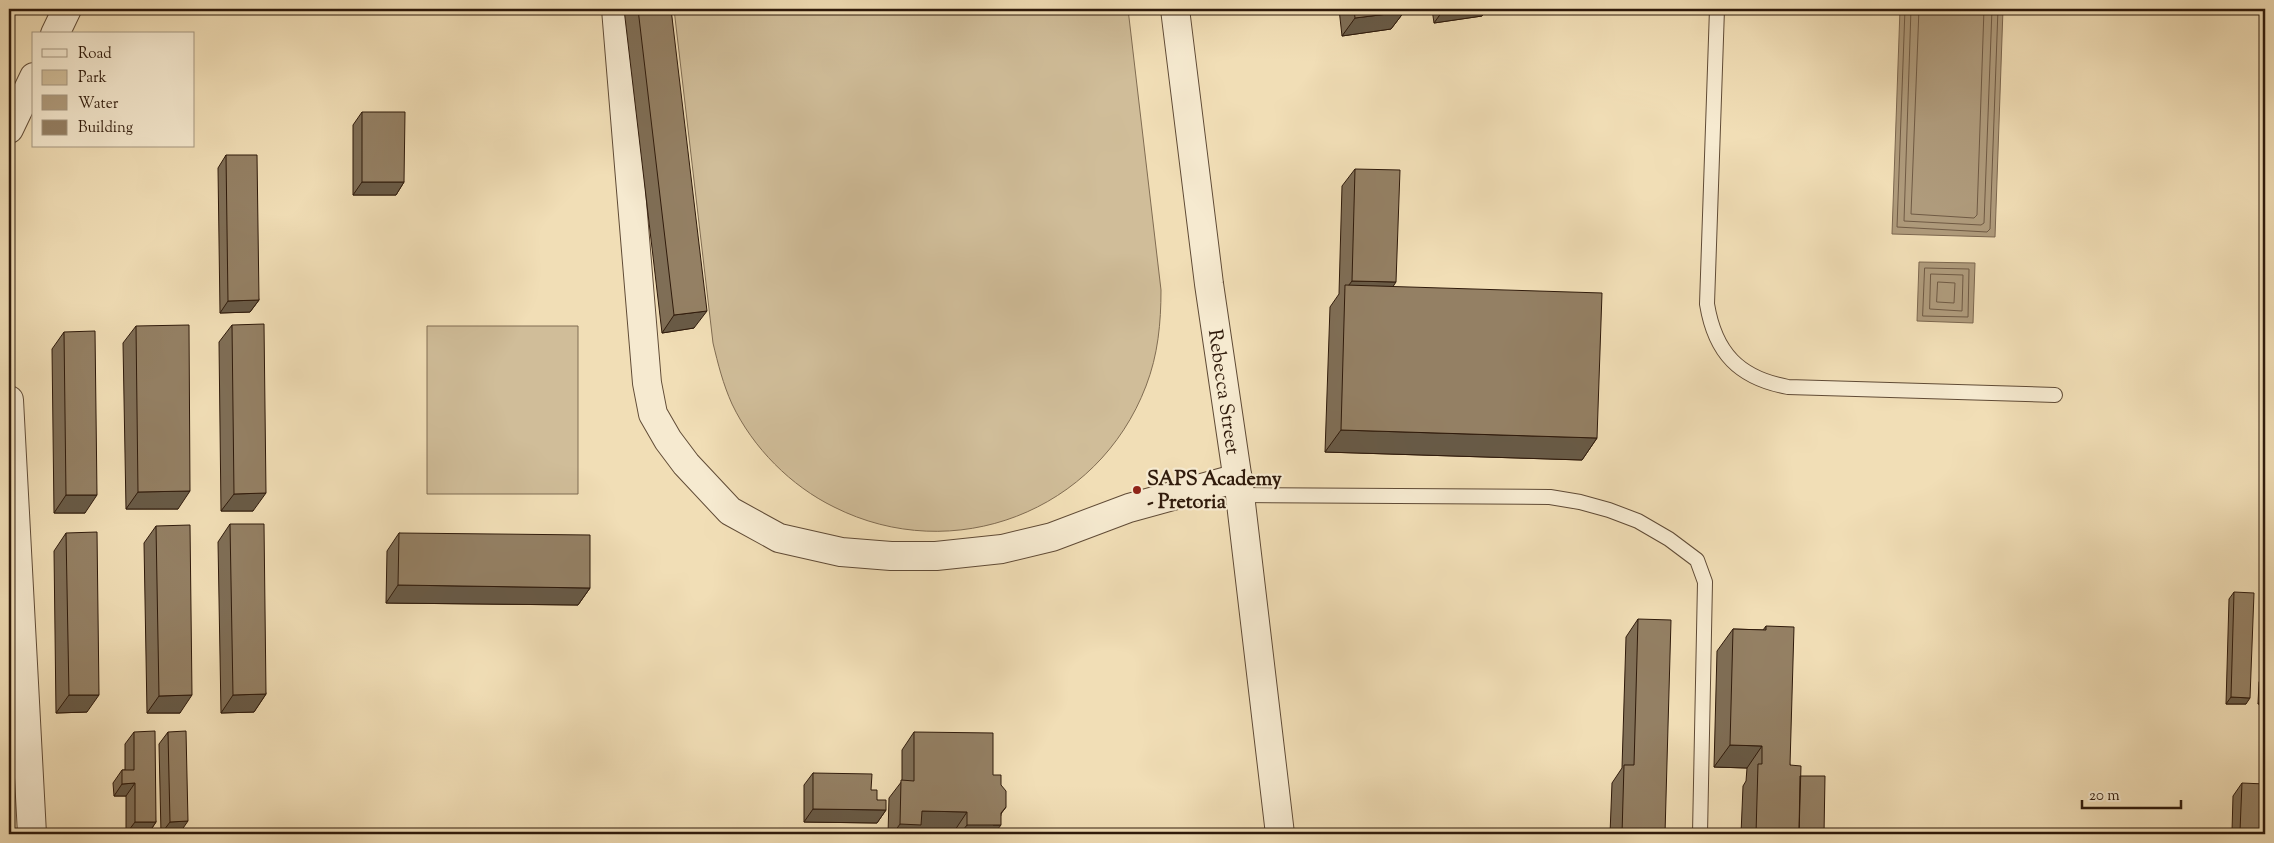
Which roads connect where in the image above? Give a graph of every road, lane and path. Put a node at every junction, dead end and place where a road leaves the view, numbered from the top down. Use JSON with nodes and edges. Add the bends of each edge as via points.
{"nodes":[{"id":1,"x":66,"y":9,"type":"edge"},
{"id":2,"x":616,"y":9,"type":"edge"},
{"id":3,"x":1175,"y":9,"type":"edge"},
{"id":4,"x":1717,"y":9,"type":"edge"},
{"id":5,"x":55,"y":32,"type":"edge"},
{"id":6,"x":32,"y":81,"type":"edge"},
{"id":7,"x":9,"y":129,"type":"edge"},
{"id":8,"x":2055,"y":395,"type":"dead end"},
{"id":9,"x":9,"y":400,"type":"edge"},
{"id":10,"x":1239,"y":487,"type":"junction"},
{"id":11,"x":32,"y":834,"type":"edge"},
{"id":12,"x":1280,"y":834,"type":"edge"},
{"id":13,"x":1700,"y":834,"type":"edge"}],
"edges":[{"from":1,"to":5,"type":"street"},
{"from":2,"to":10,"type":"street","via":[[647,383],[653,414],[686,464],[730,511],[779,538],[841,552],[936,556],[1002,549],[1052,537],[1129,508]]},
{"from":3,"to":10,"type":"street","name":"Rebecca Street","via":[[1209,284]]},
{"from":4,"to":8,"type":"lane","via":[[1708,304],[1716,338],[1724,352],[1752,376],[1769,384],[1788,387]]},
{"from":6,"to":7,"type":"street"},
{"from":9,"to":11,"type":"street"},
{"from":10,"to":12,"type":"street","name":"Rebecca Street"},
{"from":10,"to":13,"type":"lane","via":[[1550,497],[1609,510],[1638,521],[1697,560],[1705,582]]}]}
